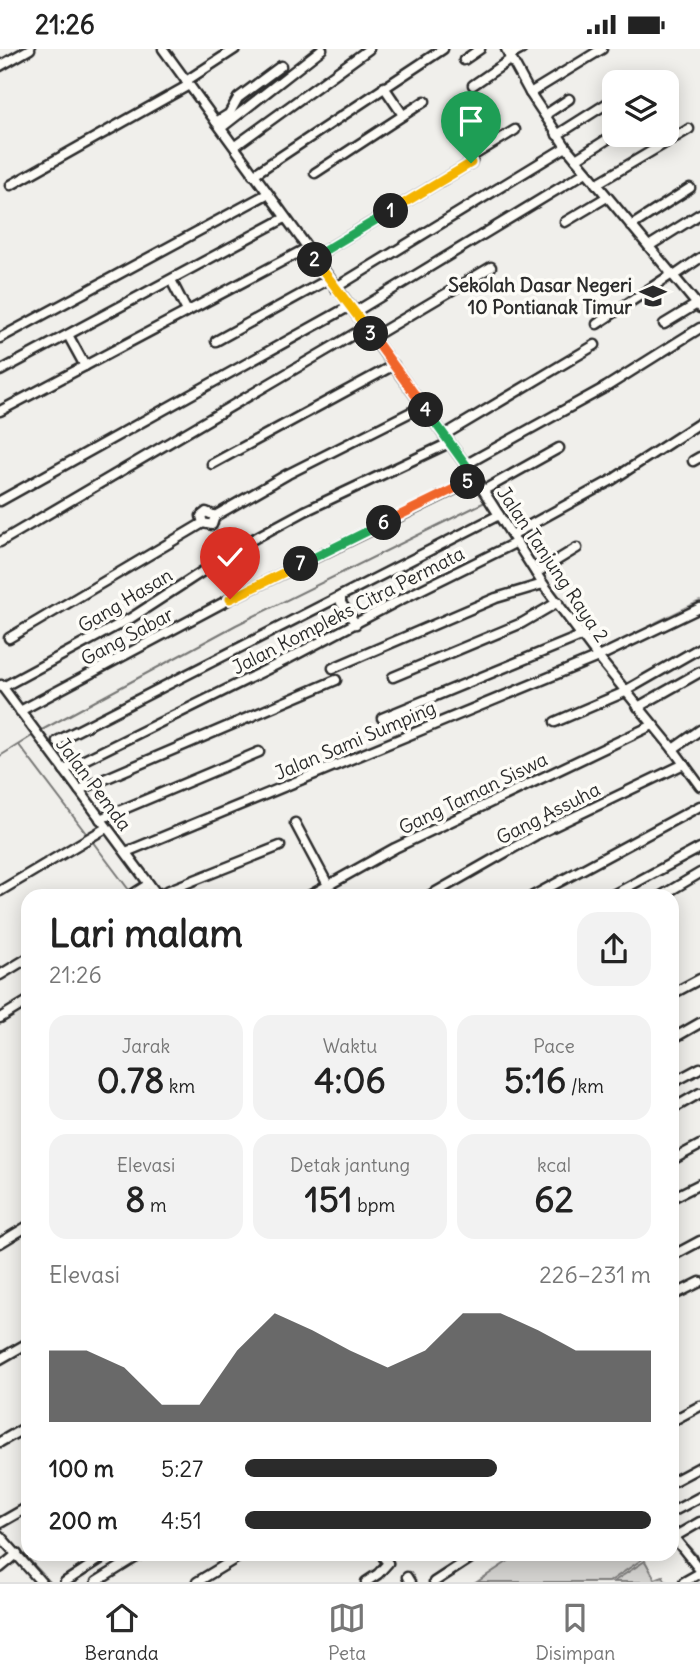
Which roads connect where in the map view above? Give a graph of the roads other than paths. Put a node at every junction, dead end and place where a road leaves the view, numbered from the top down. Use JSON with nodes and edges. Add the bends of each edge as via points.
{"nodes":[{"id":1,"x":30,"y":49,"type":"edge"},
{"id":2,"x":164,"y":49,"type":"edge"},
{"id":3,"x":235,"y":49,"type":"edge"},
{"id":4,"x":322,"y":49,"type":"edge"},
{"id":5,"x":369,"y":49,"type":"edge"},
{"id":6,"x":443,"y":49,"type":"edge"},
{"id":7,"x":480,"y":49,"type":"edge"},
{"id":8,"x":522,"y":49,"type":"edge"},
{"id":9,"x":602,"y":49,"type":"edge"},
{"id":10,"x":508,"y":55,"type":"edge"},
{"id":11,"x":464,"y":60,"type":"dead end"},
{"id":12,"x":281,"y":65,"type":"dead end"},
{"id":13,"x":0,"y":66,"type":"edge"},
{"id":14,"x":188,"y":83,"type":"junction"},
{"id":15,"x":472,"y":85,"type":"dead end"},
{"id":16,"x":384,"y":87,"type":"junction"},
{"id":17,"x":530,"y":93,"type":"junction"},
{"id":18,"x":569,"y":99,"type":"dead end"},
{"id":19,"x":425,"y":101,"type":"dead end"},
{"id":20,"x":602,"y":107,"type":"edge"},
{"id":21,"x":403,"y":115,"type":"junction"},
{"id":22,"x":545,"y":115,"type":"junction"},
{"id":23,"x":219,"y":125,"type":"junction"},
{"id":24,"x":689,"y":129,"type":"dead end"},
{"id":25,"x":515,"y":130,"type":"dead end"},
{"id":26,"x":557,"y":135,"type":"junction"},
{"id":27,"x":602,"y":143,"type":"edge"},
{"id":28,"x":234,"y":146,"type":"junction"},
{"id":29,"x":566,"y":147,"type":"junction"},
{"id":30,"x":576,"y":159,"type":"junction"},
{"id":31,"x":586,"y":172,"type":"junction"},
{"id":32,"x":315,"y":173,"type":"dead end"},
{"id":33,"x":253,"y":174,"type":"junction"},
{"id":34,"x":596,"y":184,"type":"junction"},
{"id":35,"x":11,"y":185,"type":"dead end"},
{"id":36,"x":690,"y":188,"type":"dead end"},
{"id":37,"x":264,"y":190,"type":"junction"},
{"id":38,"x":607,"y":197,"type":"junction"},
{"id":39,"x":700,"y":214,"type":"edge"},
{"id":40,"x":285,"y":218,"type":"junction"},
{"id":41,"x":565,"y":222,"type":"dead end"},
{"id":42,"x":631,"y":226,"type":"junction"},
{"id":43,"x":649,"y":246,"type":"junction"},
{"id":44,"x":307,"y":248,"type":"junction"},
{"id":45,"x":314,"y":257,"type":"junction"},
{"id":46,"x":700,"y":258,"type":"edge"},
{"id":47,"x":491,"y":267,"type":"dead end"},
{"id":48,"x":673,"y":275,"type":"junction"},
{"id":49,"x":329,"y":279,"type":"junction"},
{"id":50,"x":171,"y":280,"type":"junction"},
{"id":51,"x":335,"y":288,"type":"junction"},
{"id":52,"x":699,"y":306,"type":"edge"},
{"id":53,"x":352,"y":309,"type":"junction"},
{"id":54,"x":187,"y":311,"type":"junction"},
{"id":55,"x":597,"y":324,"type":"dead end"},
{"id":56,"x":664,"y":324,"type":"dead end"},
{"id":57,"x":366,"y":327,"type":"junction"},
{"id":58,"x":700,"y":328,"type":"edge"},
{"id":59,"x":68,"y":335,"type":"junction"},
{"id":60,"x":373,"y":337,"type":"junction"},
{"id":61,"x":0,"y":338,"type":"edge"},
{"id":62,"x":216,"y":341,"type":"dead end"},
{"id":63,"x":595,"y":345,"type":"dead end"},
{"id":64,"x":394,"y":365,"type":"junction"},
{"id":65,"x":85,"y":366,"type":"junction"},
{"id":66,"x":0,"y":371,"type":"edge"},
{"id":67,"x":423,"y":406,"type":"junction"},
{"id":68,"x":0,"y":411,"type":"edge"},
{"id":69,"x":700,"y":423,"type":"edge"},
{"id":70,"x":446,"y":439,"type":"junction"},
{"id":71,"x":559,"y":448,"type":"dead end"},
{"id":72,"x":212,"y":464,"type":"dead end"},
{"id":73,"x":466,"y":465,"type":"junction"},
{"id":74,"x":476,"y":479,"type":"junction"},
{"id":75,"x":484,"y":490,"type":"junction"},
{"id":76,"x":0,"y":501,"type":"edge"},
{"id":77,"x":499,"y":515,"type":"junction"},
{"id":78,"x":514,"y":538,"type":"junction"},
{"id":79,"x":0,"y":542,"type":"edge"},
{"id":80,"x":577,"y":548,"type":"dead end"},
{"id":81,"x":536,"y":573,"type":"junction"},
{"id":82,"x":543,"y":584,"type":"junction"},
{"id":83,"x":341,"y":596,"type":"junction"},
{"id":84,"x":558,"y":602,"type":"junction"},
{"id":85,"x":700,"y":608,"type":"edge"},
{"id":86,"x":356,"y":624,"type":"junction"},
{"id":87,"x":581,"y":636,"type":"junction"},
{"id":88,"x":9,"y":638,"type":"dead end"},
{"id":89,"x":700,"y":648,"type":"edge"},
{"id":90,"x":598,"y":657,"type":"junction"},
{"id":91,"x":333,"y":668,"type":"dead end"},
{"id":92,"x":700,"y":672,"type":"edge"},
{"id":93,"x":393,"y":677,"type":"dead end"},
{"id":94,"x":336,"y":680,"type":"dead end"},
{"id":95,"x":2,"y":689,"type":"edge"},
{"id":96,"x":625,"y":691,"type":"junction"},
{"id":97,"x":638,"y":707,"type":"junction"},
{"id":98,"x":20,"y":711,"type":"junction"},
{"id":99,"x":382,"y":718,"type":"dead end"},
{"id":100,"x":555,"y":722,"type":"dead end"},
{"id":101,"x":653,"y":725,"type":"junction"},
{"id":102,"x":700,"y":730,"type":"edge"},
{"id":103,"x":57,"y":741,"type":"dead end"},
{"id":104,"x":673,"y":749,"type":"junction"},
{"id":105,"x":259,"y":752,"type":"dead end"},
{"id":106,"x":684,"y":764,"type":"junction"},
{"id":107,"x":64,"y":770,"type":"junction"},
{"id":108,"x":699,"y":783,"type":"edge"},
{"id":109,"x":79,"y":790,"type":"junction"},
{"id":110,"x":700,"y":806,"type":"edge"},
{"id":111,"x":100,"y":819,"type":"junction"},
{"id":112,"x":295,"y":823,"type":"dead end"},
{"id":113,"x":106,"y":828,"type":"junction"},
{"id":114,"x":280,"y":846,"type":"dead end"},
{"id":115,"x":700,"y":848,"type":"edge"},
{"id":116,"x":126,"y":852,"type":"junction"},
{"id":117,"x":700,"y":873,"type":"edge"},
{"id":118,"x":149,"y":884,"type":"junction"},
{"id":119,"x":328,"y":885,"type":"junction"},
{"id":120,"x":548,"y":887,"type":"joint"},
{"id":121,"x":141,"y":889,"type":"edge"},
{"id":122,"x":153,"y":889,"type":"edge"},
{"id":123,"x":173,"y":889,"type":"edge"},
{"id":124,"x":321,"y":889,"type":"edge"},
{"id":125,"x":441,"y":889,"type":"edge"},
{"id":126,"x":545,"y":889,"type":"edge"},
{"id":127,"x":624,"y":889,"type":"edge"},
{"id":128,"x":673,"y":889,"type":"edge"},
{"id":129,"x":0,"y":891,"type":"edge"},
{"id":130,"x":21,"y":962,"type":"edge"},
{"id":131,"x":0,"y":975,"type":"edge"},
{"id":132,"x":700,"y":979,"type":"edge"},
{"id":133,"x":679,"y":990,"type":"edge"},
{"id":134,"x":21,"y":1005,"type":"edge"},
{"id":135,"x":0,"y":1018,"type":"edge"},
{"id":136,"x":700,"y":1023,"type":"edge"},
{"id":137,"x":679,"y":1035,"type":"edge"},
{"id":138,"x":700,"y":1068,"type":"edge"},
{"id":139,"x":679,"y":1079,"type":"edge"},
{"id":140,"x":700,"y":1093,"type":"edge"},
{"id":141,"x":679,"y":1105,"type":"edge"},
{"id":142,"x":700,"y":1145,"type":"edge"},
{"id":143,"x":679,"y":1156,"type":"edge"},
{"id":144,"x":700,"y":1184,"type":"edge"},
{"id":145,"x":679,"y":1194,"type":"edge"},
{"id":146,"x":21,"y":1230,"type":"edge"},
{"id":147,"x":700,"y":1241,"type":"edge"},
{"id":148,"x":0,"y":1243,"type":"edge"},
{"id":149,"x":679,"y":1252,"type":"edge"},
{"id":150,"x":700,"y":1282,"type":"edge"},
{"id":151,"x":679,"y":1292,"type":"edge"},
{"id":152,"x":21,"y":1347,"type":"edge"},
{"id":153,"x":0,"y":1359,"type":"edge"},
{"id":154,"x":700,"y":1406,"type":"edge"},
{"id":155,"x":679,"y":1417,"type":"edge"},
{"id":156,"x":21,"y":1430,"type":"edge"},
{"id":157,"x":0,"y":1443,"type":"edge"},
{"id":158,"x":700,"y":1467,"type":"edge"},
{"id":159,"x":679,"y":1478,"type":"edge"},
{"id":160,"x":700,"y":1497,"type":"edge"},
{"id":161,"x":679,"y":1508,"type":"edge"},
{"id":162,"x":21,"y":1511,"type":"edge"},
{"id":163,"x":700,"y":1522,"type":"edge"},
{"id":164,"x":0,"y":1523,"type":"edge"},
{"id":165,"x":679,"y":1533,"type":"edge"},
{"id":166,"x":0,"y":1536,"type":"edge"},
{"id":167,"x":679,"y":1540,"type":"edge"},
{"id":168,"x":17,"y":1554,"type":"junction"},
{"id":169,"x":21,"y":1559,"type":"edge"},
{"id":170,"x":697,"y":1560,"type":"edge"},
{"id":171,"x":23,"y":1561,"type":"edge"},
{"id":172,"x":100,"y":1561,"type":"edge"},
{"id":173,"x":130,"y":1561,"type":"edge"},
{"id":174,"x":232,"y":1561,"type":"edge"},
{"id":175,"x":387,"y":1561,"type":"edge"},
{"id":176,"x":466,"y":1561,"type":"edge"},
{"id":177,"x":0,"y":1568,"type":"edge"},
{"id":178,"x":700,"y":1571,"type":"edge"},
{"id":179,"x":80,"y":1578,"type":"edge"},
{"id":180,"x":41,"y":1582,"type":"edge"},
{"id":181,"x":65,"y":1582,"type":"edge"},
{"id":182,"x":96,"y":1582,"type":"edge"},
{"id":183,"x":197,"y":1582,"type":"edge"},
{"id":184,"x":366,"y":1582,"type":"edge"},
{"id":185,"x":434,"y":1582,"type":"edge"},
{"id":186,"x":684,"y":1582,"type":"edge"}],
"edges":[{"from":1,"to":13,"type":"street"},
{"from":2,"to":14,"type":"street","name":"Jalan Tanjung Raya 2"},
{"from":3,"to":14,"type":"street"},
{"from":4,"to":23,"type":"street"},
{"from":5,"to":28,"type":"street"},
{"from":6,"to":16,"type":"street"},
{"from":7,"to":11,"type":"street"},
{"from":8,"to":10,"type":"street"},
{"from":9,"to":17,"type":"street"},
{"from":10,"to":15,"type":"street"},
{"from":10,"to":17,"type":"street"},
{"from":12,"to":23,"type":"street","via":[[238,98]]},
{"from":14,"to":23,"type":"street","name":"Jalan Tanjung Raya 2"},
{"from":14,"to":35,"type":"street"},
{"from":16,"to":21,"type":"street"},
{"from":16,"to":33,"type":"street"},
{"from":17,"to":22,"type":"street"},
{"from":18,"to":22,"type":"street"},
{"from":19,"to":21,"type":"street"},
{"from":20,"to":26,"type":"street"},
{"from":21,"to":32,"type":"street"},
{"from":22,"to":26,"type":"street"},
{"from":23,"to":28,"type":"street","name":"Jalan Tanjung Raya 2"},
{"from":24,"to":34,"type":"street"},
{"from":25,"to":45,"type":"street","via":[[474,155],[471,163]]},
{"from":26,"to":29,"type":"street"},
{"from":27,"to":30,"type":"street"},
{"from":28,"to":33,"type":"street","name":"Jalan Tanjung Raya 2"},
{"from":29,"to":30,"type":"street"},
{"from":29,"to":51,"type":"street"},
{"from":30,"to":31,"type":"street"},
{"from":31,"to":34,"type":"street"},
{"from":31,"to":53,"type":"street"},
{"from":33,"to":37,"type":"street","name":"Jalan Tanjung Raya 2"},
{"from":34,"to":38,"type":"street"},
{"from":36,"to":42,"type":"street"},
{"from":37,"to":40,"type":"street","name":"Jalan Tanjung Raya 2"},
{"from":37,"to":61,"type":"street"},
{"from":38,"to":41,"type":"street"},
{"from":38,"to":42,"type":"street"},
{"from":39,"to":43,"type":"street"},
{"from":40,"to":44,"type":"street","name":"Jalan Tanjung Raya 2"},
{"from":40,"to":50,"type":"street"},
{"from":42,"to":43,"type":"street"},
{"from":43,"to":48,"type":"street"},
{"from":44,"to":45,"type":"street","name":"Jalan Tanjung Raya 2"},
{"from":44,"to":54,"type":"street"},
{"from":45,"to":49,"type":"street","name":"Jalan Tanjung Raya 2"},
{"from":46,"to":48,"type":"street"},
{"from":47,"to":60,"type":"street"},
{"from":48,"to":52,"type":"street"},
{"from":48,"to":55,"type":"street"},
{"from":49,"to":51,"type":"street","name":"Jalan Tanjung Raya 2"},
{"from":49,"to":62,"type":"street"},
{"from":50,"to":54,"type":"street"},
{"from":50,"to":59,"type":"street"},
{"from":51,"to":53,"type":"street","name":"Jalan Tanjung Raya 2"},
{"from":52,"to":56,"type":"street"},
{"from":53,"to":57,"type":"street","name":"Jalan Tanjung Raya 2"},
{"from":53,"to":76,"type":"street"},
{"from":54,"to":65,"type":"street"},
{"from":57,"to":60,"type":"street","name":"Jalan Tanjung Raya 2"},
{"from":57,"to":79,"type":"street"},
{"from":58,"to":73,"type":"street"},
{"from":59,"to":65,"type":"street"},
{"from":59,"to":66,"type":"street"},
{"from":60,"to":64,"type":"street","name":"Jalan Tanjung Raya 2"},
{"from":63,"to":70,"type":"street","name":"Gang Hasan"},
{"from":64,"to":67,"type":"street","name":"Jalan Tanjung Raya 2"},
{"from":64,"to":72,"type":"street"},
{"from":65,"to":68,"type":"street"},
{"from":67,"to":70,"type":"street","name":"Jalan Tanjung Raya 2"},
{"from":67,"to":88,"type":"street","via":[[215,516],[206,512],[201,516],[203,523]]},
{"from":69,"to":78,"type":"street","name":"Jalan Kompleks Citra Permata"},
{"from":70,"to":73,"type":"street","name":"Jalan Tanjung Raya 2"},
{"from":70,"to":95,"type":"street","name":"Gang Hasan","via":[[246,543],[131,618]]},
{"from":71,"to":75,"type":"street"},
{"from":73,"to":74,"type":"street","name":"Jalan Tanjung Raya 2"},
{"from":74,"to":75,"type":"street","name":"Jalan Tanjung Raya 2"},
{"from":74,"to":98,"type":"street","name":"Gang Sabar","via":[[230,599]]},
{"from":75,"to":77,"type":"street","name":"Jalan Tanjung Raya 2"},
{"from":77,"to":78,"type":"street","name":"Jalan Tanjung Raya 2"},
{"from":77,"to":83,"type":"street"},
{"from":78,"to":81,"type":"street","name":"Jalan Tanjung Raya 2"},
{"from":78,"to":86,"type":"street","name":"Jalan Kompleks Citra Permata"},
{"from":80,"to":81,"type":"street"},
{"from":81,"to":82,"type":"street","name":"Jalan Tanjung Raya 2"},
{"from":82,"to":84,"type":"street","name":"Jalan Tanjung Raya 2"},
{"from":82,"to":91,"type":"street","via":[[496,598]]},
{"from":83,"to":86,"type":"street"},
{"from":83,"to":103,"type":"street"},
{"from":84,"to":87,"type":"street","name":"Jalan Tanjung Raya 2"},
{"from":84,"to":93,"type":"street","via":[[522,623]]},
{"from":85,"to":90,"type":"street","name":"Jalan Sami Sumping"},
{"from":86,"to":107,"type":"street","name":"Jalan Kompleks Citra Permata"},
{"from":87,"to":90,"type":"street","name":"Jalan Tanjung Raya 2"},
{"from":87,"to":99,"type":"street"},
{"from":89,"to":96,"type":"street"},
{"from":90,"to":96,"type":"street","name":"Jalan Tanjung Raya 2"},
{"from":90,"to":116,"type":"street","name":"Jalan Sami Sumping"},
{"from":92,"to":97,"type":"street"},
{"from":94,"to":109,"type":"street"},
{"from":95,"to":98,"type":"street","name":"Jalan Pemda"},
{"from":96,"to":97,"type":"street","name":"Jalan Tanjung Raya 2"},
{"from":96,"to":100,"type":"street"},
{"from":97,"to":101,"type":"street","name":"Jalan Tanjung Raya 2"},
{"from":98,"to":107,"type":"street","name":"Jalan Pemda"},
{"from":101,"to":104,"type":"street","name":"Jalan Tanjung Raya 2"},
{"from":101,"to":119,"type":"street","name":"Gang Taman Siswa","via":[[395,848]]},
{"from":102,"to":104,"type":"street"},
{"from":104,"to":106,"type":"street","name":"Jalan Tanjung Raya 2"},
{"from":105,"to":111,"type":"street"},
{"from":106,"to":108,"type":"street","name":"Jalan Tanjung Raya 2"},
{"from":106,"to":125,"type":"street","name":"Gang Assuha","via":[[536,835]]},
{"from":107,"to":109,"type":"street","name":"Jalan Pemda"},
{"from":109,"to":111,"type":"street","name":"Jalan Pemda"},
{"from":110,"to":120,"type":"street"},
{"from":111,"to":113,"type":"street","name":"Jalan Pemda"},
{"from":112,"to":119,"type":"street"},
{"from":113,"to":116,"type":"street","name":"Jalan Pemda"},
{"from":113,"to":129,"type":"street"},
{"from":114,"to":123,"type":"street"},
{"from":115,"to":127,"type":"street"},
{"from":116,"to":118,"type":"street","name":"Jalan Pemda"},
{"from":117,"to":128,"type":"street"},
{"from":118,"to":121,"type":"street"},
{"from":118,"to":122,"type":"street","name":"Jalan Pemda"},
{"from":119,"to":124,"type":"street","name":"Gang Taman Siswa"},
{"from":120,"to":126,"type":"street"},
{"from":130,"to":131,"type":"street"},
{"from":132,"to":133,"type":"street"},
{"from":134,"to":135,"type":"street"},
{"from":136,"to":137,"type":"street"},
{"from":138,"to":139,"type":"street"},
{"from":140,"to":141,"type":"street"},
{"from":142,"to":143,"type":"street"},
{"from":144,"to":145,"type":"street"},
{"from":146,"to":148,"type":"street"},
{"from":147,"to":149,"type":"street"},
{"from":150,"to":151,"type":"street"},
{"from":152,"to":153,"type":"street"},
{"from":154,"to":155,"type":"street"},
{"from":156,"to":157,"type":"street"},
{"from":158,"to":159,"type":"street"},
{"from":160,"to":161,"type":"street"},
{"from":162,"to":164,"type":"street"},
{"from":163,"to":165,"type":"street"},
{"from":166,"to":168,"type":"street"},
{"from":167,"to":170,"type":"street"},
{"from":168,"to":169,"type":"street"},
{"from":168,"to":177,"type":"street"},
{"from":170,"to":178,"type":"street"},
{"from":171,"to":180,"type":"street"},
{"from":172,"to":179,"type":"street"},
{"from":173,"to":182,"type":"street"},
{"from":174,"to":183,"type":"street"},
{"from":175,"to":184,"type":"street"},
{"from":176,"to":185,"type":"street"},
{"from":178,"to":186,"type":"street"},
{"from":179,"to":181,"type":"street"}]}
